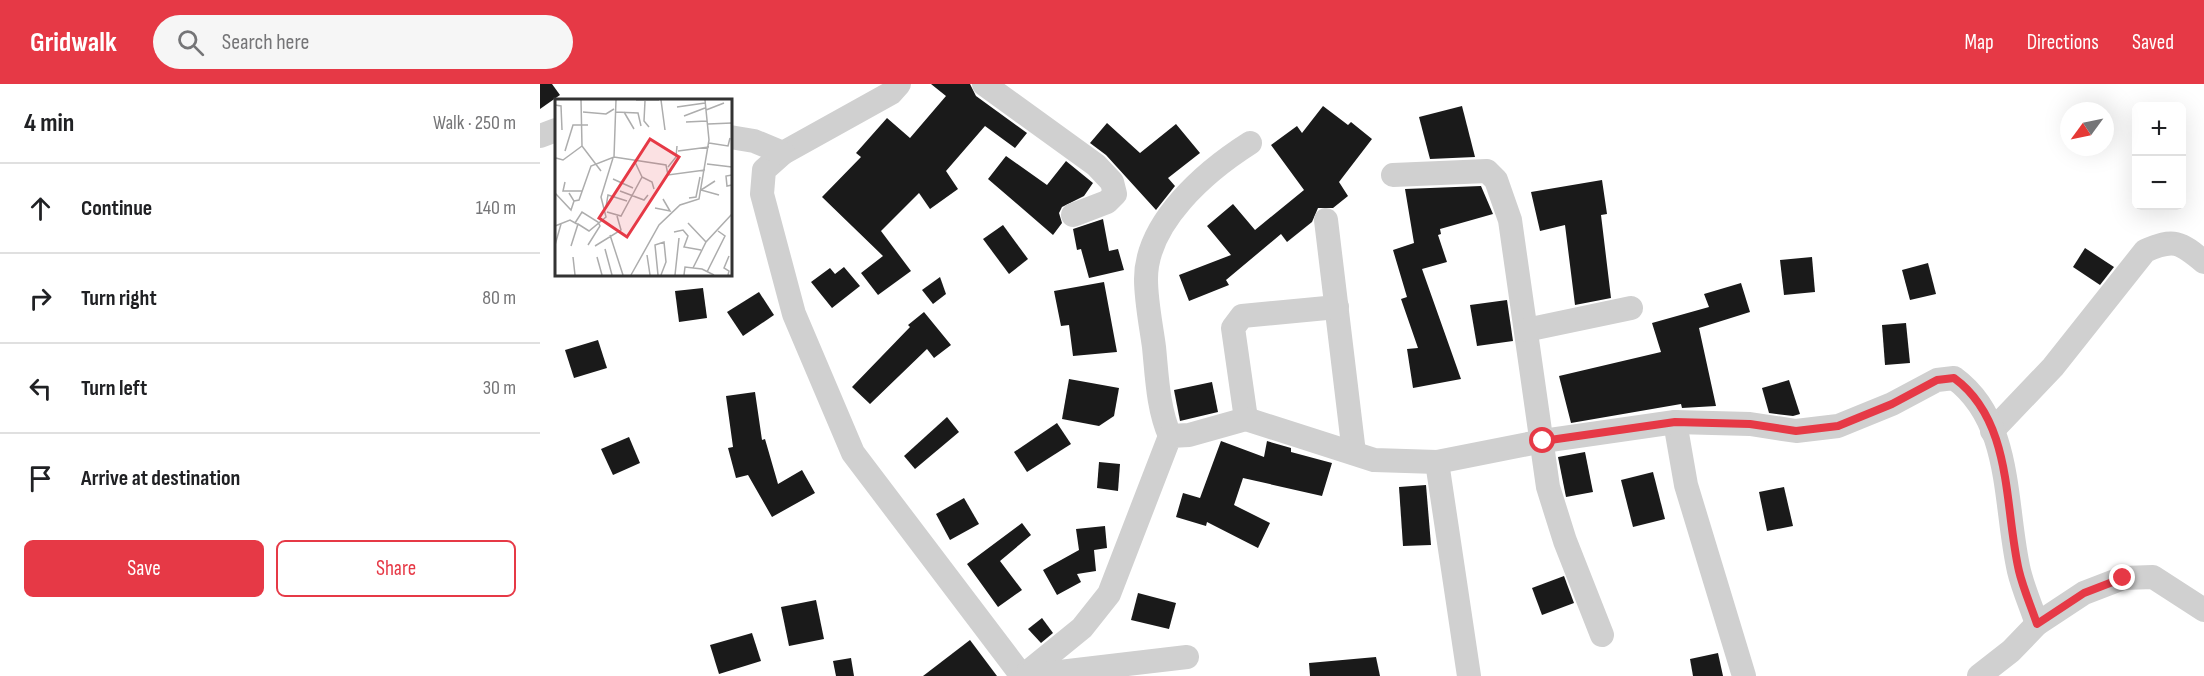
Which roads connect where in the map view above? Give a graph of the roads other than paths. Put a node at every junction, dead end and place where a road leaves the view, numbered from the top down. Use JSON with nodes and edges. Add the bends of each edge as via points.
{"nodes":[{"id":1,"x":899,"y":84,"type":"edge"},
{"id":2,"x":984,"y":84,"type":"edge"},
{"id":3,"x":555,"y":130,"type":"edge"},
{"id":4,"x":540,"y":136,"type":"edge"},
{"id":5,"x":732,"y":136,"type":"edge"},
{"id":6,"x":1250,"y":143,"type":"dead end"},
{"id":7,"x":783,"y":153,"type":"junction"},
{"id":8,"x":1393,"y":175,"type":"dead end"},
{"id":9,"x":1073,"y":215,"type":"dead end"},
{"id":10,"x":1326,"y":220,"type":"dead end"},
{"id":11,"x":2204,"y":262,"type":"edge"},
{"id":12,"x":1337,"y":307,"type":"junction"},
{"id":13,"x":1631,"y":308,"type":"dead end"},
{"id":14,"x":1527,"y":330,"type":"junction"},
{"id":15,"x":1246,"y":419,"type":"junction"},
{"id":16,"x":1675,"y":422,"type":"junction"},
{"id":17,"x":1992,"y":431,"type":"junction"},
{"id":18,"x":1170,"y":436,"type":"junction"},
{"id":19,"x":1543,"y":441,"type":"junction"},
{"id":20,"x":1354,"y":453,"type":"junction"},
{"id":21,"x":1437,"y":462,"type":"junction"},
{"id":22,"x":2204,"y":610,"type":"edge"},
{"id":23,"x":2037,"y":624,"type":"junction"},
{"id":24,"x":1602,"y":635,"type":"dead end"},
{"id":25,"x":1187,"y":657,"type":"dead end"},
{"id":26,"x":1024,"y":676,"type":"edge"},
{"id":27,"x":1469,"y":676,"type":"edge"},
{"id":28,"x":1744,"y":676,"type":"edge"},
{"id":29,"x":1979,"y":676,"type":"edge"}],
"edges":[{"from":1,"to":7,"type":"street","via":[[891,93]]},
{"from":2,"to":9,"type":"street","via":[[1096,165],[1112,182],[1115,194],[1107,202]]},
{"from":3,"to":4,"type":"street"},
{"from":5,"to":7,"type":"street"},
{"from":6,"to":18,"type":"street","via":[[1226,159],[1166,216],[1152,246],[1146,278],[1159,391]]},
{"from":7,"to":26,"type":"street","via":[[764,170],[762,194],[794,314],[853,453]]},
{"from":8,"to":14,"type":"street","via":[[1487,171],[1496,180],[1510,220]]},
{"from":10,"to":12,"type":"street"},
{"from":11,"to":17,"type":"street","via":[[2182,244],[2163,243],[2145,251],[2053,367]]},
{"from":12,"to":15,"type":"street","via":[[1242,316],[1236,322],[1233,328]]},
{"from":12,"to":20,"type":"street"},
{"from":13,"to":14,"type":"street"},
{"from":14,"to":19,"type":"street"},
{"from":15,"to":18,"type":"street","via":[[1190,435]]},
{"from":15,"to":20,"type":"street"},
{"from":16,"to":17,"type":"street","via":[[1750,424],[1796,431],[1838,426],[1937,380],[1954,378],[1970,390],[1985,411]]},
{"from":16,"to":19,"type":"street"},
{"from":16,"to":28,"type":"street","via":[[1686,485]]},
{"from":17,"to":23,"type":"street","via":[[2000,454],[2019,571]]},
{"from":18,"to":26,"type":"street","via":[[1109,594],[1082,628]]},
{"from":19,"to":21,"type":"street"},
{"from":19,"to":24,"type":"street","via":[[1546,475],[1555,508]]},
{"from":20,"to":21,"type":"street","via":[[1388,462]]},
{"from":21,"to":27,"type":"street"},
{"from":22,"to":23,"type":"street","via":[[2153,577],[2123,578],[2084,593]]},
{"from":23,"to":29,"type":"street","via":[[2012,651]]},
{"from":25,"to":26,"type":"street"}]}
